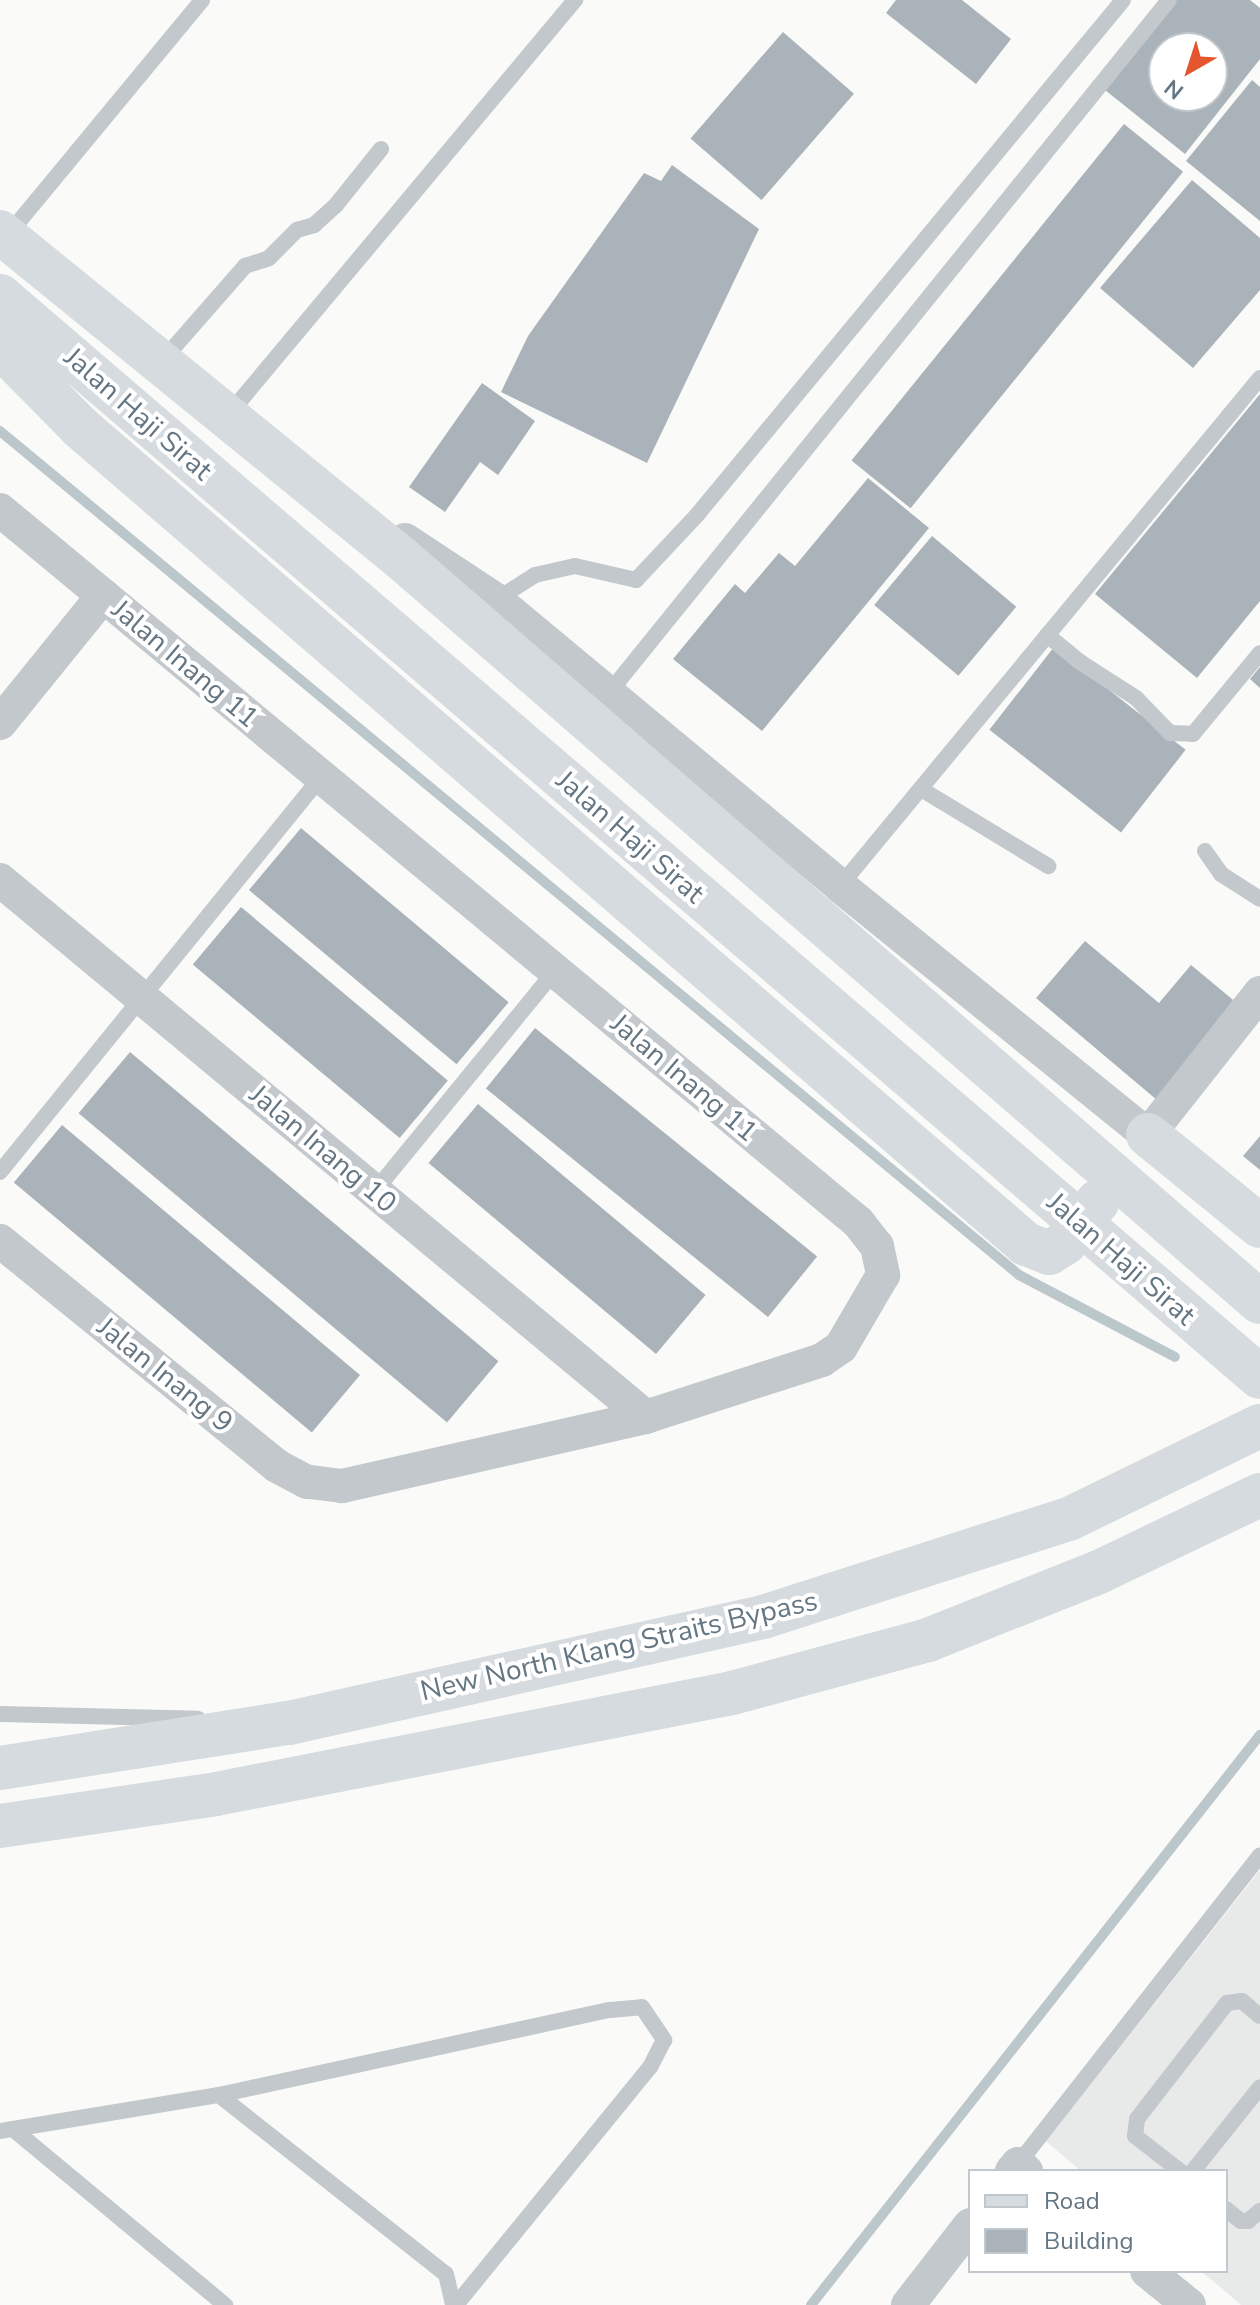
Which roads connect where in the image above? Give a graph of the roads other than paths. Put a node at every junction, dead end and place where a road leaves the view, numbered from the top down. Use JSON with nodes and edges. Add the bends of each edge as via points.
{"nodes":[{"id":1,"x":202,"y":0,"type":"edge"},
{"id":2,"x":575,"y":0,"type":"edge"},
{"id":3,"x":1123,"y":0,"type":"edge"},
{"id":4,"x":1169,"y":0,"type":"edge"},
{"id":5,"x":381,"y":149,"type":"dead end"},
{"id":6,"x":3,"y":234,"type":"edge"},
{"id":7,"x":0,"y":296,"type":"edge"},
{"id":8,"x":0,"y":346,"type":"edge"},
{"id":9,"x":160,"y":363,"type":"junction"},
{"id":10,"x":1260,"y":378,"type":"edge"},
{"id":11,"x":228,"y":415,"type":"junction"},
{"id":12,"x":261,"y":445,"type":"junction"},
{"id":13,"x":0,"y":510,"type":"edge"},
{"id":14,"x":103,"y":596,"type":"junction"},
{"id":15,"x":496,"y":600,"type":"junction"},
{"id":16,"x":1047,"y":635,"type":"junction"},
{"id":17,"x":1260,"y":653,"type":"edge"},
{"id":18,"x":608,"y":694,"type":"junction"},
{"id":19,"x":0,"y":723,"type":"edge"},
{"id":20,"x":321,"y":777,"type":"junction"},
{"id":21,"x":921,"y":789,"type":"junction"},
{"id":22,"x":1205,"y":851,"type":"dead end"},
{"id":23,"x":1048,"y":866,"type":"dead end"},
{"id":24,"x":0,"y":880,"type":"edge"},
{"id":25,"x":840,"y":886,"type":"junction"},
{"id":26,"x":1260,"y":899,"type":"edge"},
{"id":27,"x":555,"y":971,"type":"junction"},
{"id":28,"x":1260,"y":993,"type":"edge"},
{"id":29,"x":142,"y":998,"type":"junction"},
{"id":30,"x":1148,"y":1135,"type":"junction"},
{"id":31,"x":0,"y":1172,"type":"edge"},
{"id":32,"x":374,"y":1192,"type":"junction"},
{"id":33,"x":1260,"y":1226,"type":"edge"},
{"id":34,"x":0,"y":1241,"type":"edge"},
{"id":35,"x":1260,"y":1302,"type":"edge"},
{"id":36,"x":1260,"y":1377,"type":"edge"},
{"id":37,"x":646,"y":1417,"type":"junction"},
{"id":38,"x":1260,"y":1426,"type":"edge"},
{"id":39,"x":342,"y":1486,"type":"joint"},
{"id":40,"x":1260,"y":1495,"type":"edge"},
{"id":41,"x":0,"y":1714,"type":"edge"},
{"id":42,"x":289,"y":1723,"type":"junction"},
{"id":43,"x":0,"y":1768,"type":"edge"},
{"id":44,"x":0,"y":1826,"type":"edge"},
{"id":45,"x":1260,"y":1855,"type":"edge"},
{"id":46,"x":1260,"y":2016,"type":"edge"},
{"id":47,"x":1260,"y":2087,"type":"edge"},
{"id":48,"x":219,"y":2095,"type":"junction"},
{"id":49,"x":7,"y":2130,"type":"edge"},
{"id":50,"x":1019,"y":2169,"type":"edge"},
{"id":51,"x":1177,"y":2169,"type":"edge"},
{"id":52,"x":1195,"y":2169,"type":"edge"},
{"id":53,"x":1228,"y":2211,"type":"edge"},
{"id":54,"x":1260,"y":2211,"type":"edge"},
{"id":55,"x":968,"y":2228,"type":"edge"},
{"id":56,"x":1153,"y":2273,"type":"edge"},
{"id":57,"x":225,"y":2305,"type":"edge"},
{"id":58,"x":454,"y":2305,"type":"edge"},
{"id":59,"x":908,"y":2305,"type":"edge"},
{"id":60,"x":1189,"y":2305,"type":"edge"}],
"edges":[{"from":1,"to":6,"type":"lane"},
{"from":2,"to":11,"type":"lane"},
{"from":3,"to":15,"type":"lane","via":[[697,515],[636,580],[575,566],[535,575]]},
{"from":4,"to":18,"type":"lane"},
{"from":5,"to":9,"type":"lane","via":[[314,225],[297,230],[269,258],[245,266]]},
{"from":6,"to":9,"type":"main road","name":"Jalan Haji Sirat"},
{"from":7,"to":36,"type":"main road","name":"Jalan Haji Sirat"},
{"from":8,"to":30,"type":"main road","via":[[81,428],[1026,1244],[1049,1253],[1065,1243]]},
{"from":9,"to":11,"type":"main road","name":"Jalan Haji Sirat"},
{"from":10,"to":16,"type":"lane"},
{"from":11,"to":12,"type":"main road","name":"Jalan Haji Sirat"},
{"from":12,"to":15,"type":"street"},
{"from":12,"to":35,"type":"main road","name":"Jalan Haji Sirat","via":[[401,558]]},
{"from":13,"to":14,"type":"street","name":"Jalan Inang 11"},
{"from":14,"to":19,"type":"street"},
{"from":14,"to":20,"type":"street","name":"Jalan Inang 11"},
{"from":15,"to":18,"type":"street"},
{"from":16,"to":17,"type":"lane","via":[[1136,698],[1170,733],[1193,734]]},
{"from":16,"to":21,"type":"lane"},
{"from":18,"to":25,"type":"street"},
{"from":20,"to":27,"type":"street","name":"Jalan Inang 11"},
{"from":20,"to":29,"type":"lane"},
{"from":21,"to":23,"type":"lane"},
{"from":21,"to":25,"type":"lane"},
{"from":22,"to":26,"type":"lane","via":[[1221,874]]},
{"from":24,"to":29,"type":"street","name":"Jalan Inang 10"},
{"from":25,"to":30,"type":"street"},
{"from":27,"to":32,"type":"lane"},
{"from":27,"to":37,"type":"street","name":"Jalan Inang 11","via":[[858,1222],[877,1246],[883,1275],[841,1347],[822,1360]]},
{"from":28,"to":30,"type":"street"},
{"from":29,"to":31,"type":"lane"},
{"from":29,"to":32,"type":"street","name":"Jalan Inang 10"},
{"from":30,"to":33,"type":"main road"},
{"from":32,"to":37,"type":"street","name":"Jalan Inang 10"},
{"from":34,"to":39,"type":"street","name":"Jalan Inang 9","via":[[277,1466],[307,1482]]},
{"from":37,"to":39,"type":"street","name":"Jalan Inang 11"},
{"from":38,"to":42,"type":"main road","name":"New North Klang Straits Bypass","via":[[1069,1519],[763,1617]]},
{"from":40,"to":44,"type":"main road","via":[[1099,1572],[928,1640],[732,1693],[216,1794]]},
{"from":41,"to":42,"type":"lane"},
{"from":42,"to":43,"type":"main road","name":"New North Klang Straits Bypass"},
{"from":45,"to":50,"type":"lane"},
{"from":46,"to":51,"type":"lane","via":[[1242,2001],[1227,2003],[1137,2119],[1135,2136]]},
{"from":47,"to":52,"type":"lane"},
{"from":48,"to":49,"type":"lane"},
{"from":48,"to":58,"type":"lane","via":[[446,2274]]},
{"from":48,"to":58,"type":"lane","via":[[642,2007],[664,2040],[650,2067]]},
{"from":49,"to":57,"type":"lane"},
{"from":53,"to":54,"type":"lane","via":[[1241,2221]]},
{"from":55,"to":59,"type":"street"},
{"from":56,"to":60,"type":"street"}]}
